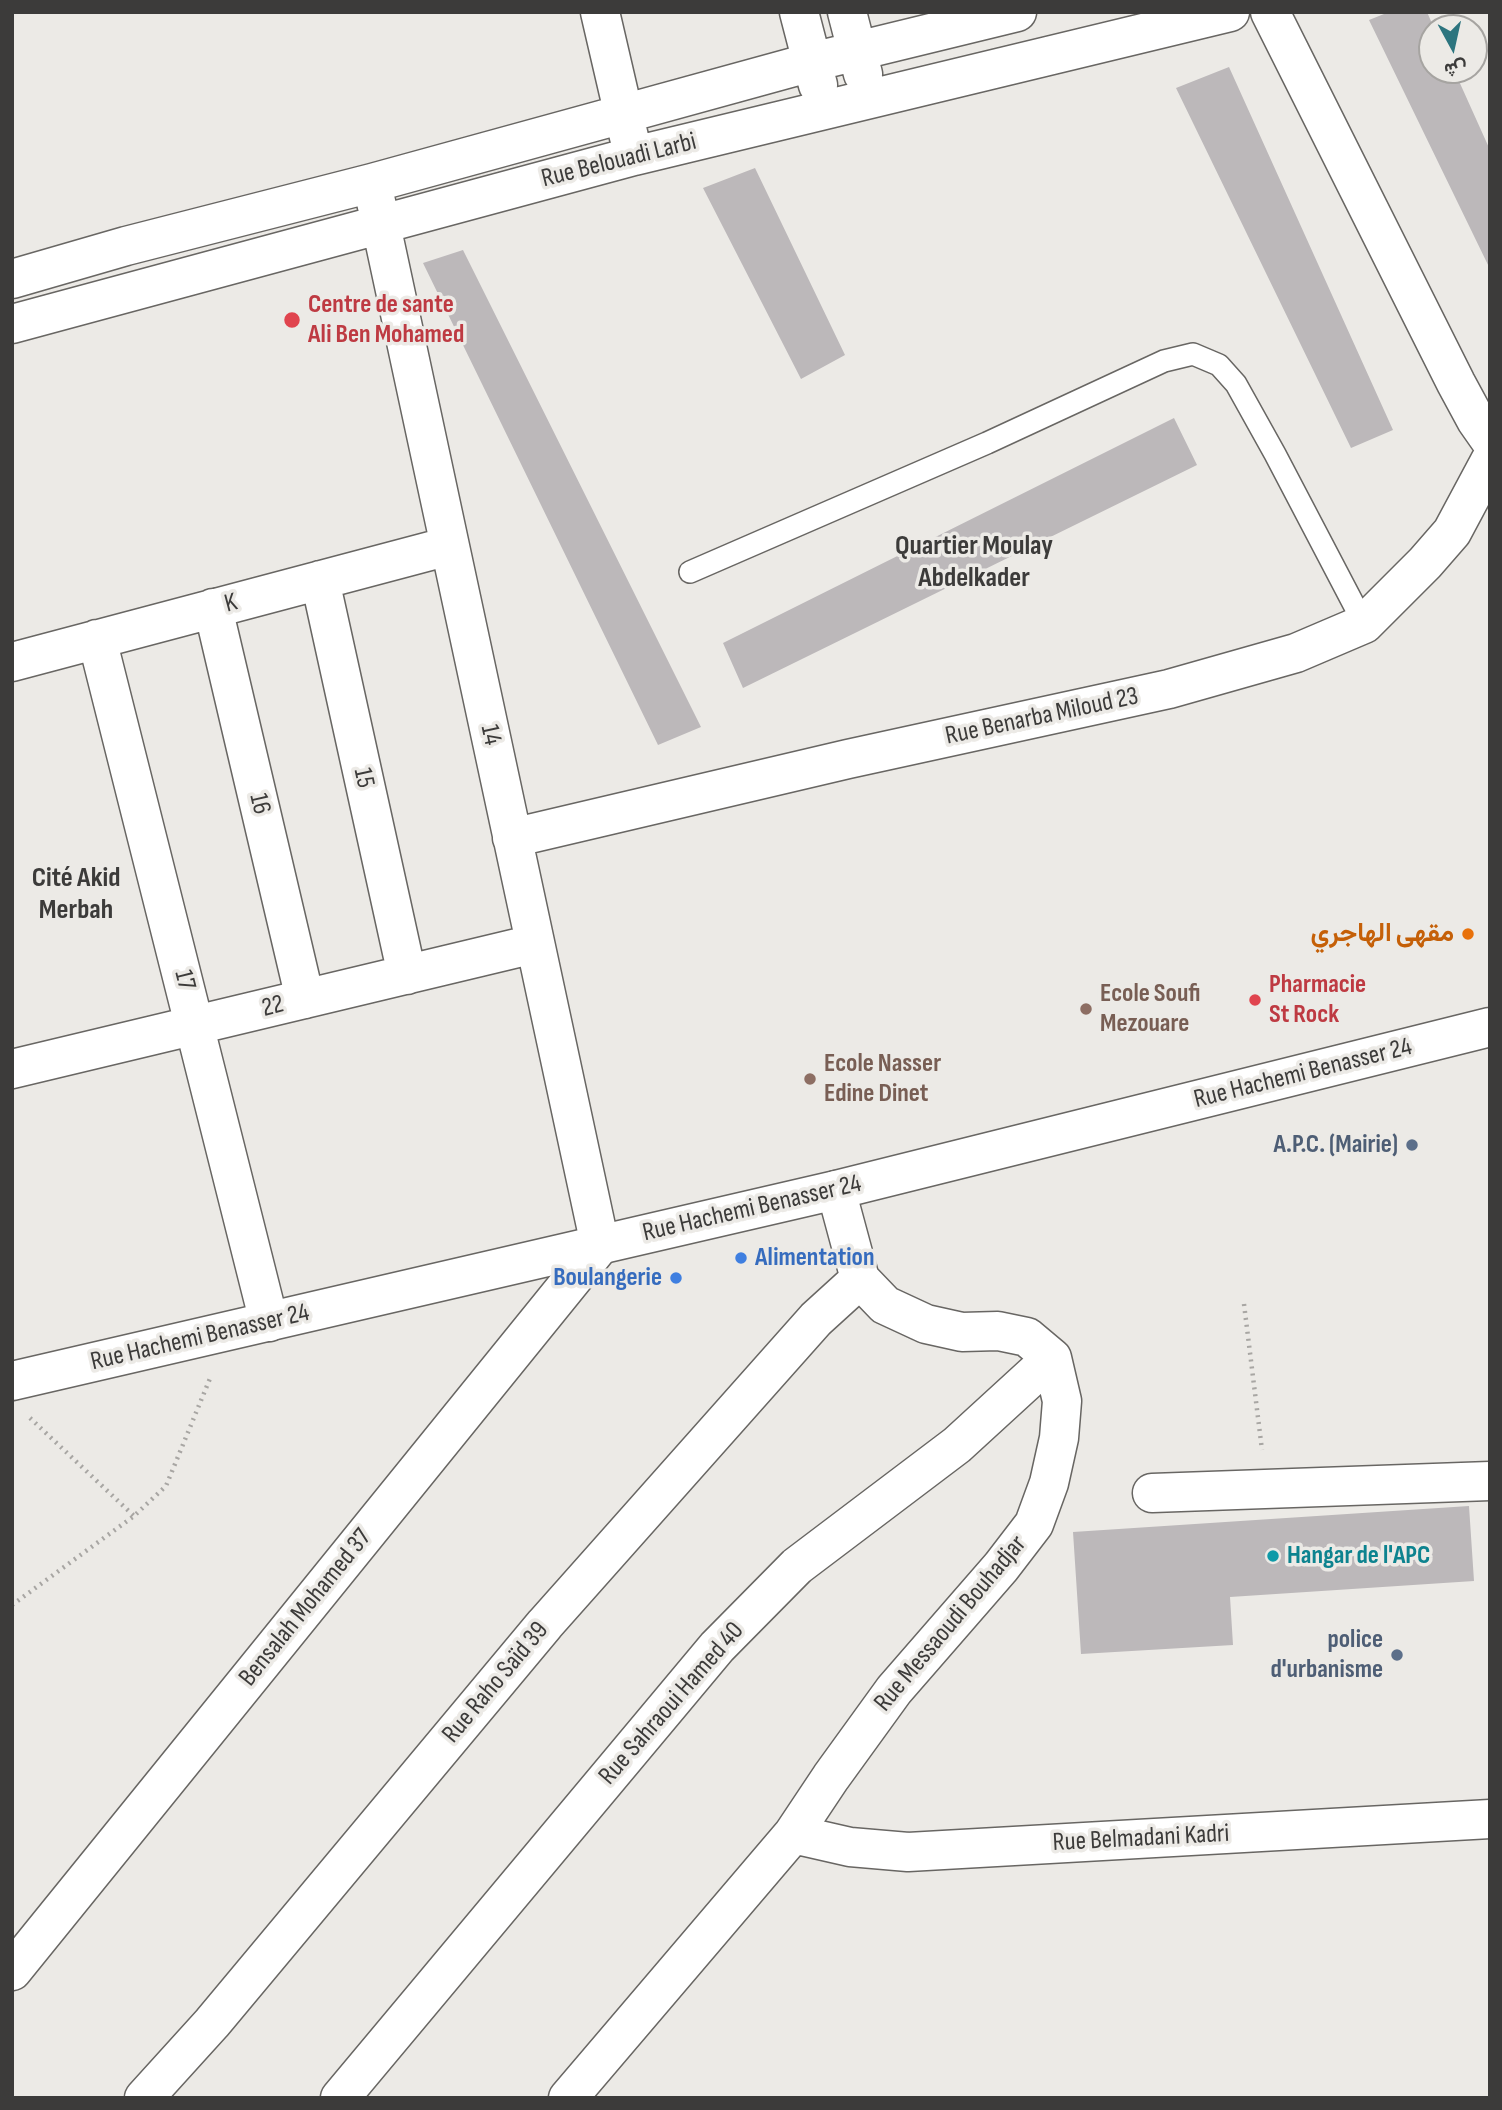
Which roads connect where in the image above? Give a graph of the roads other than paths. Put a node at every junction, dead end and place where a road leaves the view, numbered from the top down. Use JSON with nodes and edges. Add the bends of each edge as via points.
{"nodes":[{"id":1,"x":600,"y":12,"type":"edge"},
{"id":2,"x":799,"y":12,"type":"edge"},
{"id":3,"x":847,"y":12,"type":"edge"},
{"id":4,"x":1017,"y":12,"type":"edge"},
{"id":5,"x":1230,"y":12,"type":"edge"},
{"id":6,"x":1270,"y":12,"type":"edge"},
{"id":7,"x":857,"y":50,"type":"junction"},
{"id":8,"x":812,"y":62,"type":"junction"},
{"id":9,"x":870,"y":100,"type":"junction"},
{"id":10,"x":825,"y":111,"type":"junction"},
{"id":11,"x":623,"y":114,"type":"junction"},
{"id":12,"x":634,"y":156,"type":"junction"},
{"id":13,"x":372,"y":184,"type":"junction"},
{"id":14,"x":381,"y":225,"type":"junction"},
{"id":15,"x":126,"y":246,"type":"junction"},
{"id":16,"x":12,"y":279,"type":"edge"},
{"id":17,"x":138,"y":291,"type":"junction"},
{"id":18,"x":12,"y":324,"type":"edge"},
{"id":19,"x":1490,"y":440,"type":"edge"},
{"id":20,"x":1490,"y":461,"type":"edge"},
{"id":21,"x":449,"y":546,"type":"junction"},
{"id":22,"x":690,"y":572,"type":"dead end"},
{"id":23,"x":320,"y":580,"type":"junction"},
{"id":24,"x":213,"y":608,"type":"junction"},
{"id":25,"x":1364,"y":624,"type":"junction"},
{"id":26,"x":97,"y":639,"type":"junction"},
{"id":27,"x":12,"y":662,"type":"edge"},
{"id":28,"x":512,"y":838,"type":"junction"},
{"id":29,"x":534,"y":944,"type":"junction"},
{"id":30,"x":407,"y":975,"type":"junction"},
{"id":31,"x":305,"y":999,"type":"junction"},
{"id":32,"x":195,"y":1027,"type":"junction"},
{"id":33,"x":1490,"y":1027,"type":"edge"},
{"id":34,"x":12,"y":1069,"type":"edge"},
{"id":35,"x":836,"y":1190,"type":"junction"},
{"id":36,"x":600,"y":1245,"type":"junction"},
{"id":37,"x":859,"y":1279,"type":"junction"},
{"id":38,"x":268,"y":1322,"type":"junction"},
{"id":39,"x":1052,"y":1358,"type":"junction"},
{"id":40,"x":17,"y":1396,"type":"edge"},
{"id":41,"x":1490,"y":1480,"type":"edge"},
{"id":42,"x":1152,"y":1493,"type":"dead end"},
{"id":43,"x":1490,"y":1819,"type":"edge"},
{"id":44,"x":793,"y":1834,"type":"junction"},
{"id":45,"x":12,"y":1971,"type":"edge"},
{"id":46,"x":144,"y":2098,"type":"edge"},
{"id":47,"x":340,"y":2098,"type":"edge"},
{"id":48,"x":568,"y":2098,"type":"edge"}],
"edges":[{"from":1,"to":11,"type":"street"},
{"from":2,"to":8,"type":"street"},
{"from":3,"to":7,"type":"street"},
{"from":4,"to":7,"type":"street","name":"Rue Belouadi Larbi"},
{"from":5,"to":9,"type":"street","name":"Rue Belouadi Larbi"},
{"from":6,"to":19,"type":"street","via":[[1456,383]]},
{"from":7,"to":8,"type":"street","name":"Rue Belouadi Larbi"},
{"from":7,"to":9,"type":"street"},
{"from":8,"to":10,"type":"street"},
{"from":8,"to":11,"type":"street","name":"Rue Belouadi Larbi"},
{"from":9,"to":10,"type":"street","name":"Rue Belouadi Larbi"},
{"from":10,"to":12,"type":"street","name":"Rue Belouadi Larbi"},
{"from":11,"to":12,"type":"street"},
{"from":11,"to":13,"type":"street","name":"Rue Belouadi Larbi"},
{"from":12,"to":14,"type":"street","name":"Rue Belouadi Larbi"},
{"from":13,"to":14,"type":"street","name":"14"},
{"from":13,"to":15,"type":"street","name":"Rue Belouadi Larbi"},
{"from":14,"to":17,"type":"street","name":"Rue Belouadi Larbi"},
{"from":14,"to":21,"type":"street","name":"14"},
{"from":15,"to":16,"type":"street","name":"Rue Belouadi Larbi"},
{"from":15,"to":17,"type":"street"},
{"from":17,"to":18,"type":"street","name":"Rue Belouadi Larbi"},
{"from":20,"to":25,"type":"street","name":"Rue Benarba Miloud 23","via":[[1452,532]]},
{"from":21,"to":23,"type":"street","name":"K"},
{"from":21,"to":28,"type":"street","name":"14"},
{"from":22,"to":25,"type":"lane","via":[[1164,361],[1193,355],[1219,365],[1236,384]]},
{"from":23,"to":24,"type":"street","name":"K"},
{"from":23,"to":30,"type":"street","name":"15"},
{"from":24,"to":26,"type":"street","name":"K"},
{"from":24,"to":31,"type":"street","name":"16"},
{"from":25,"to":28,"type":"street","name":"Rue Benarba Miloud 23","via":[[1296,653],[1169,689]]},
{"from":26,"to":27,"type":"street","name":"K"},
{"from":26,"to":32,"type":"street","name":"17"},
{"from":28,"to":29,"type":"street","name":"14"},
{"from":29,"to":30,"type":"street","name":"22"},
{"from":29,"to":36,"type":"street","name":"14"},
{"from":30,"to":31,"type":"street","name":"22"},
{"from":31,"to":32,"type":"street","name":"22"},
{"from":32,"to":34,"type":"street","name":"22"},
{"from":32,"to":38,"type":"street","name":"17"},
{"from":33,"to":35,"type":"street","name":"Rue Hachemi Benasser 24"},
{"from":35,"to":36,"type":"street","name":"Rue Hachemi Benasser 24"},
{"from":35,"to":37,"type":"street"},
{"from":36,"to":38,"type":"street","name":"Rue Hachemi Benasser 24"},
{"from":36,"to":45,"type":"street","name":"Bensalah Mohamed 37"},
{"from":37,"to":39,"type":"street","via":[[885,1305],[926,1324],[1027,1337]]},
{"from":37,"to":46,"type":"street","name":"Rue Raho Saïd 39","via":[[816,1319],[545,1624]]},
{"from":38,"to":40,"type":"street","name":"Rue Hachemi Benasser 24"},
{"from":39,"to":44,"type":"street","name":"Rue Messaoudi Bouhadjar","via":[[1062,1401],[1059,1438],[1034,1524],[894,1690]]},
{"from":39,"to":47,"type":"street","name":"Rue Sahraoui Hamed 40","via":[[957,1445],[797,1566],[717,1647]]},
{"from":41,"to":42,"type":"street"},
{"from":43,"to":44,"type":"street","name":"Rue Belmadani Kadri","via":[[908,1852],[850,1847]]},
{"from":44,"to":48,"type":"street","name":"Rue Messaoudi Bouhadjar"}]}
